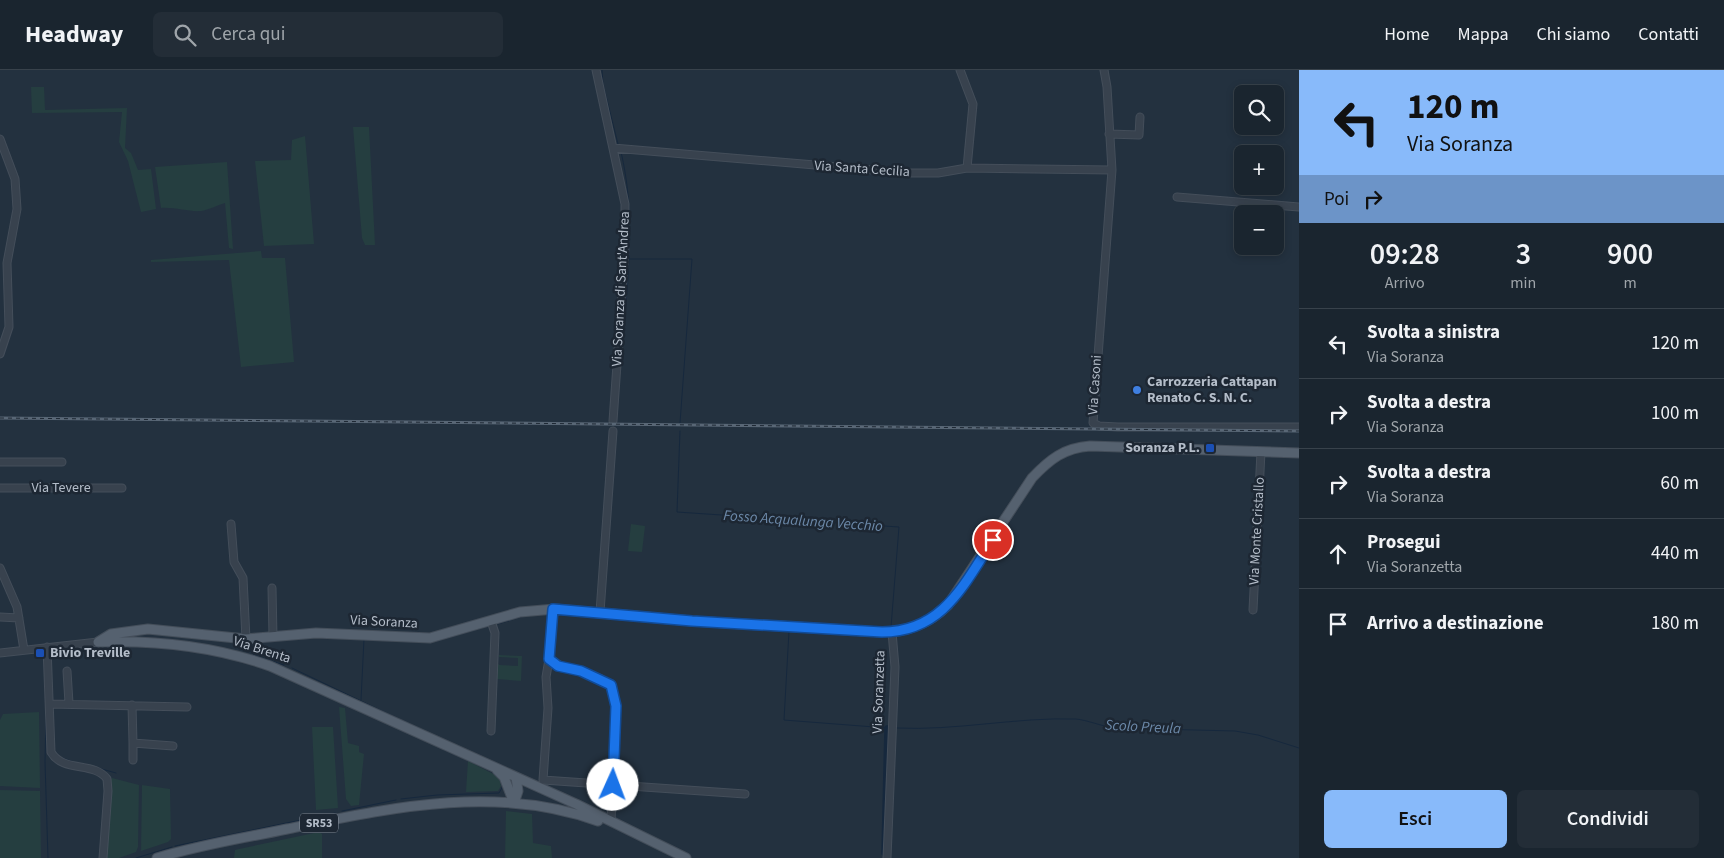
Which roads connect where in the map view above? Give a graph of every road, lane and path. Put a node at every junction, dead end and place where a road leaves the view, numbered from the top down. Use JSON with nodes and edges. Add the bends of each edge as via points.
{"nodes":[{"id":1,"x":596,"y":70,"type":"edge"},
{"id":2,"x":960,"y":70,"type":"edge"},
{"id":3,"x":1104,"y":70,"type":"edge"},
{"id":4,"x":1140,"y":117,"type":"dead end"},
{"id":5,"x":1109,"y":134,"type":"junction"},
{"id":6,"x":0,"y":139,"type":"edge"},
{"id":7,"x":613,"y":148,"type":"junction"},
{"id":8,"x":967,"y":168,"type":"junction"},
{"id":9,"x":1112,"y":170,"type":"junction"},
{"id":10,"x":1177,"y":197,"type":"dead end"},
{"id":11,"x":1299,"y":207,"type":"edge"},
{"id":12,"x":0,"y":354,"type":"edge"},
{"id":13,"x":614,"y":421,"type":"dead end"},
{"id":14,"x":1299,"y":427,"type":"edge"},
{"id":15,"x":613,"y":432,"type":"dead end"},
{"id":16,"x":1261,"y":452,"type":"junction"},
{"id":17,"x":1299,"y":453,"type":"edge"},
{"id":18,"x":0,"y":462,"type":"edge"},
{"id":19,"x":62,"y":462,"type":"dead end"},
{"id":20,"x":0,"y":488,"type":"edge"},
{"id":21,"x":122,"y":488,"type":"dead end"},
{"id":22,"x":231,"y":524,"type":"dead end"},
{"id":23,"x":0,"y":568,"type":"edge"},
{"id":24,"x":272,"y":588,"type":"dead end"},
{"id":25,"x":553,"y":609,"type":"junction"},
{"id":26,"x":1252,"y":610,"type":"dead end"},
{"id":27,"x":600,"y":612,"type":"junction"},
{"id":28,"x":0,"y":617,"type":"edge"},
{"id":29,"x":19,"y":618,"type":"junction"},
{"id":30,"x":492,"y":621,"type":"junction"},
{"id":31,"x":892,"y":632,"type":"junction"},
{"id":32,"x":273,"y":637,"type":"junction"},
{"id":33,"x":246,"y":639,"type":"junction"},
{"id":34,"x":98,"y":642,"type":"junction"},
{"id":35,"x":47,"y":647,"type":"junction"},
{"id":36,"x":24,"y":650,"type":"junction"},
{"id":37,"x":0,"y":653,"type":"edge"},
{"id":38,"x":549,"y":659,"type":"junction"},
{"id":39,"x":67,"y":671,"type":"dead end"},
{"id":40,"x":68,"y":703,"type":"junction"},
{"id":41,"x":50,"y":704,"type":"junction"},
{"id":42,"x":132,"y":704,"type":"junction"},
{"id":43,"x":187,"y":707,"type":"dead end"},
{"id":44,"x":492,"y":730,"type":"dead end"},
{"id":45,"x":133,"y":743,"type":"junction"},
{"id":46,"x":173,"y":746,"type":"dead end"},
{"id":47,"x":133,"y":760,"type":"dead end"},
{"id":48,"x":495,"y":768,"type":"junction"},
{"id":49,"x":516,"y":777,"type":"junction"},
{"id":50,"x":507,"y":784,"type":"junction"},
{"id":51,"x":613,"y":785,"type":"junction"},
{"id":52,"x":745,"y":794,"type":"dead end"},
{"id":53,"x":482,"y":801,"type":"junction"},
{"id":54,"x":514,"y":802,"type":"junction"},
{"id":55,"x":611,"y":822,"type":"junction"},
{"id":56,"x":636,"y":835,"type":"junction"},
{"id":57,"x":103,"y":858,"type":"edge"},
{"id":58,"x":157,"y":858,"type":"edge"},
{"id":59,"x":686,"y":858,"type":"edge"},
{"id":60,"x":887,"y":858,"type":"edge"}],
"edges":[{"from":1,"to":7,"type":"street","name":"Via Soranza di Sant'Andrea"},
{"from":2,"to":8,"type":"street","via":[[973,104]]},
{"from":3,"to":5,"type":"street"},
{"from":4,"to":5,"type":"street","via":[[1139,135]]},
{"from":5,"to":9,"type":"street"},
{"from":6,"to":12,"type":"street","via":[[14,179],[17,209],[7,264],[9,327]]},
{"from":7,"to":8,"type":"street","name":"Via Santa Cecilia","via":[[910,173]]},
{"from":7,"to":13,"type":"street","name":"Via Soranza di Sant'Andrea","via":[[623,190],[626,226]]},
{"from":8,"to":9,"type":"street","name":"Via Santa Cecilia"},
{"from":9,"to":14,"type":"street","name":"Via Casoni","via":[[1093,423],[1118,427]]},
{"from":10,"to":11,"type":"street"},
{"from":15,"to":27,"type":"street"},
{"from":16,"to":17,"type":"main road","name":"Via Soranzetta"},
{"from":16,"to":26,"type":"street","name":"Via Monte Cristallo"},
{"from":16,"to":31,"type":"main road","name":"Via Soranzetta","via":[[1090,446],[1066,450],[1046,463],[1032,478],[963,586],[941,612],[920,625]]},
{"from":18,"to":19,"type":"street","name":"Via Tevere"},
{"from":20,"to":21,"type":"street","name":"Via Tevere"},
{"from":22,"to":33,"type":"street","via":[[234,562],[244,578]]},
{"from":23,"to":29,"type":"street"},
{"from":24,"to":32,"type":"street"},
{"from":25,"to":27,"type":"main road","name":"Via Soranza"},
{"from":25,"to":30,"type":"main road","name":"Via Soranza","via":[[529,610]]},
{"from":25,"to":38,"type":"street"},
{"from":27,"to":31,"type":"main road","name":"Via Soranza","via":[[692,621]]},
{"from":28,"to":29,"type":"street"},
{"from":29,"to":36,"type":"street"},
{"from":30,"to":32,"type":"main road","name":"Via Soranza","via":[[430,638],[316,633]]},
{"from":30,"to":44,"type":"street","via":[[495,633]]},
{"from":31,"to":60,"type":"street","name":"Via Soranzetta","via":[[895,667]]},
{"from":32,"to":33,"type":"main road","name":"Via Soranza"},
{"from":33,"to":34,"type":"main road","name":"Via Soranza","via":[[148,629],[111,634]]},
{"from":34,"to":35,"type":"street","name":"Via Brenta"},
{"from":34,"to":48,"type":"main road","name":"Via Brenta","via":[[170,643],[251,659],[296,676]]},
{"from":35,"to":36,"type":"street","name":"Via Brenta"},
{"from":35,"to":41,"type":"street"},
{"from":36,"to":37,"type":"street","name":"Via Brenta"},
{"from":38,"to":51,"type":"street","via":[[558,666],[581,671],[611,685],[616,706]]},
{"from":38,"to":51,"type":"street","via":[[544,780]]},
{"from":39,"to":40,"type":"street"},
{"from":40,"to":41,"type":"street"},
{"from":40,"to":42,"type":"street"},
{"from":41,"to":57,"type":"street","via":[[53,755],[64,763],[98,772],[107,779]]},
{"from":42,"to":43,"type":"street"},
{"from":42,"to":45,"type":"street"},
{"from":45,"to":46,"type":"street"},
{"from":45,"to":47,"type":"street"},
{"from":48,"to":49,"type":"main road","name":"Via Brenta"},
{"from":48,"to":50,"type":"main road","name":"Via Brenta"},
{"from":49,"to":54,"type":"main road","via":[[518,792]]},
{"from":49,"to":55,"type":"main road","name":"Via Brenta"},
{"from":50,"to":53,"type":"main road","via":[[502,795]]},
{"from":50,"to":54,"type":"main road","name":"Via Brenta"},
{"from":51,"to":52,"type":"street"},
{"from":51,"to":55,"type":"street"},
{"from":53,"to":54,"type":"main road","number":"SR53"},
{"from":53,"to":58,"type":"main road","number":"SR53","via":[[428,803],[374,812]]},
{"from":54,"to":56,"type":"main road","number":"SR53","via":[[576,813]]},
{"from":55,"to":56,"type":"main road","name":"Via Brenta"},
{"from":56,"to":59,"type":"main road","name":"Via Brenta","number":"SR53"}]}
